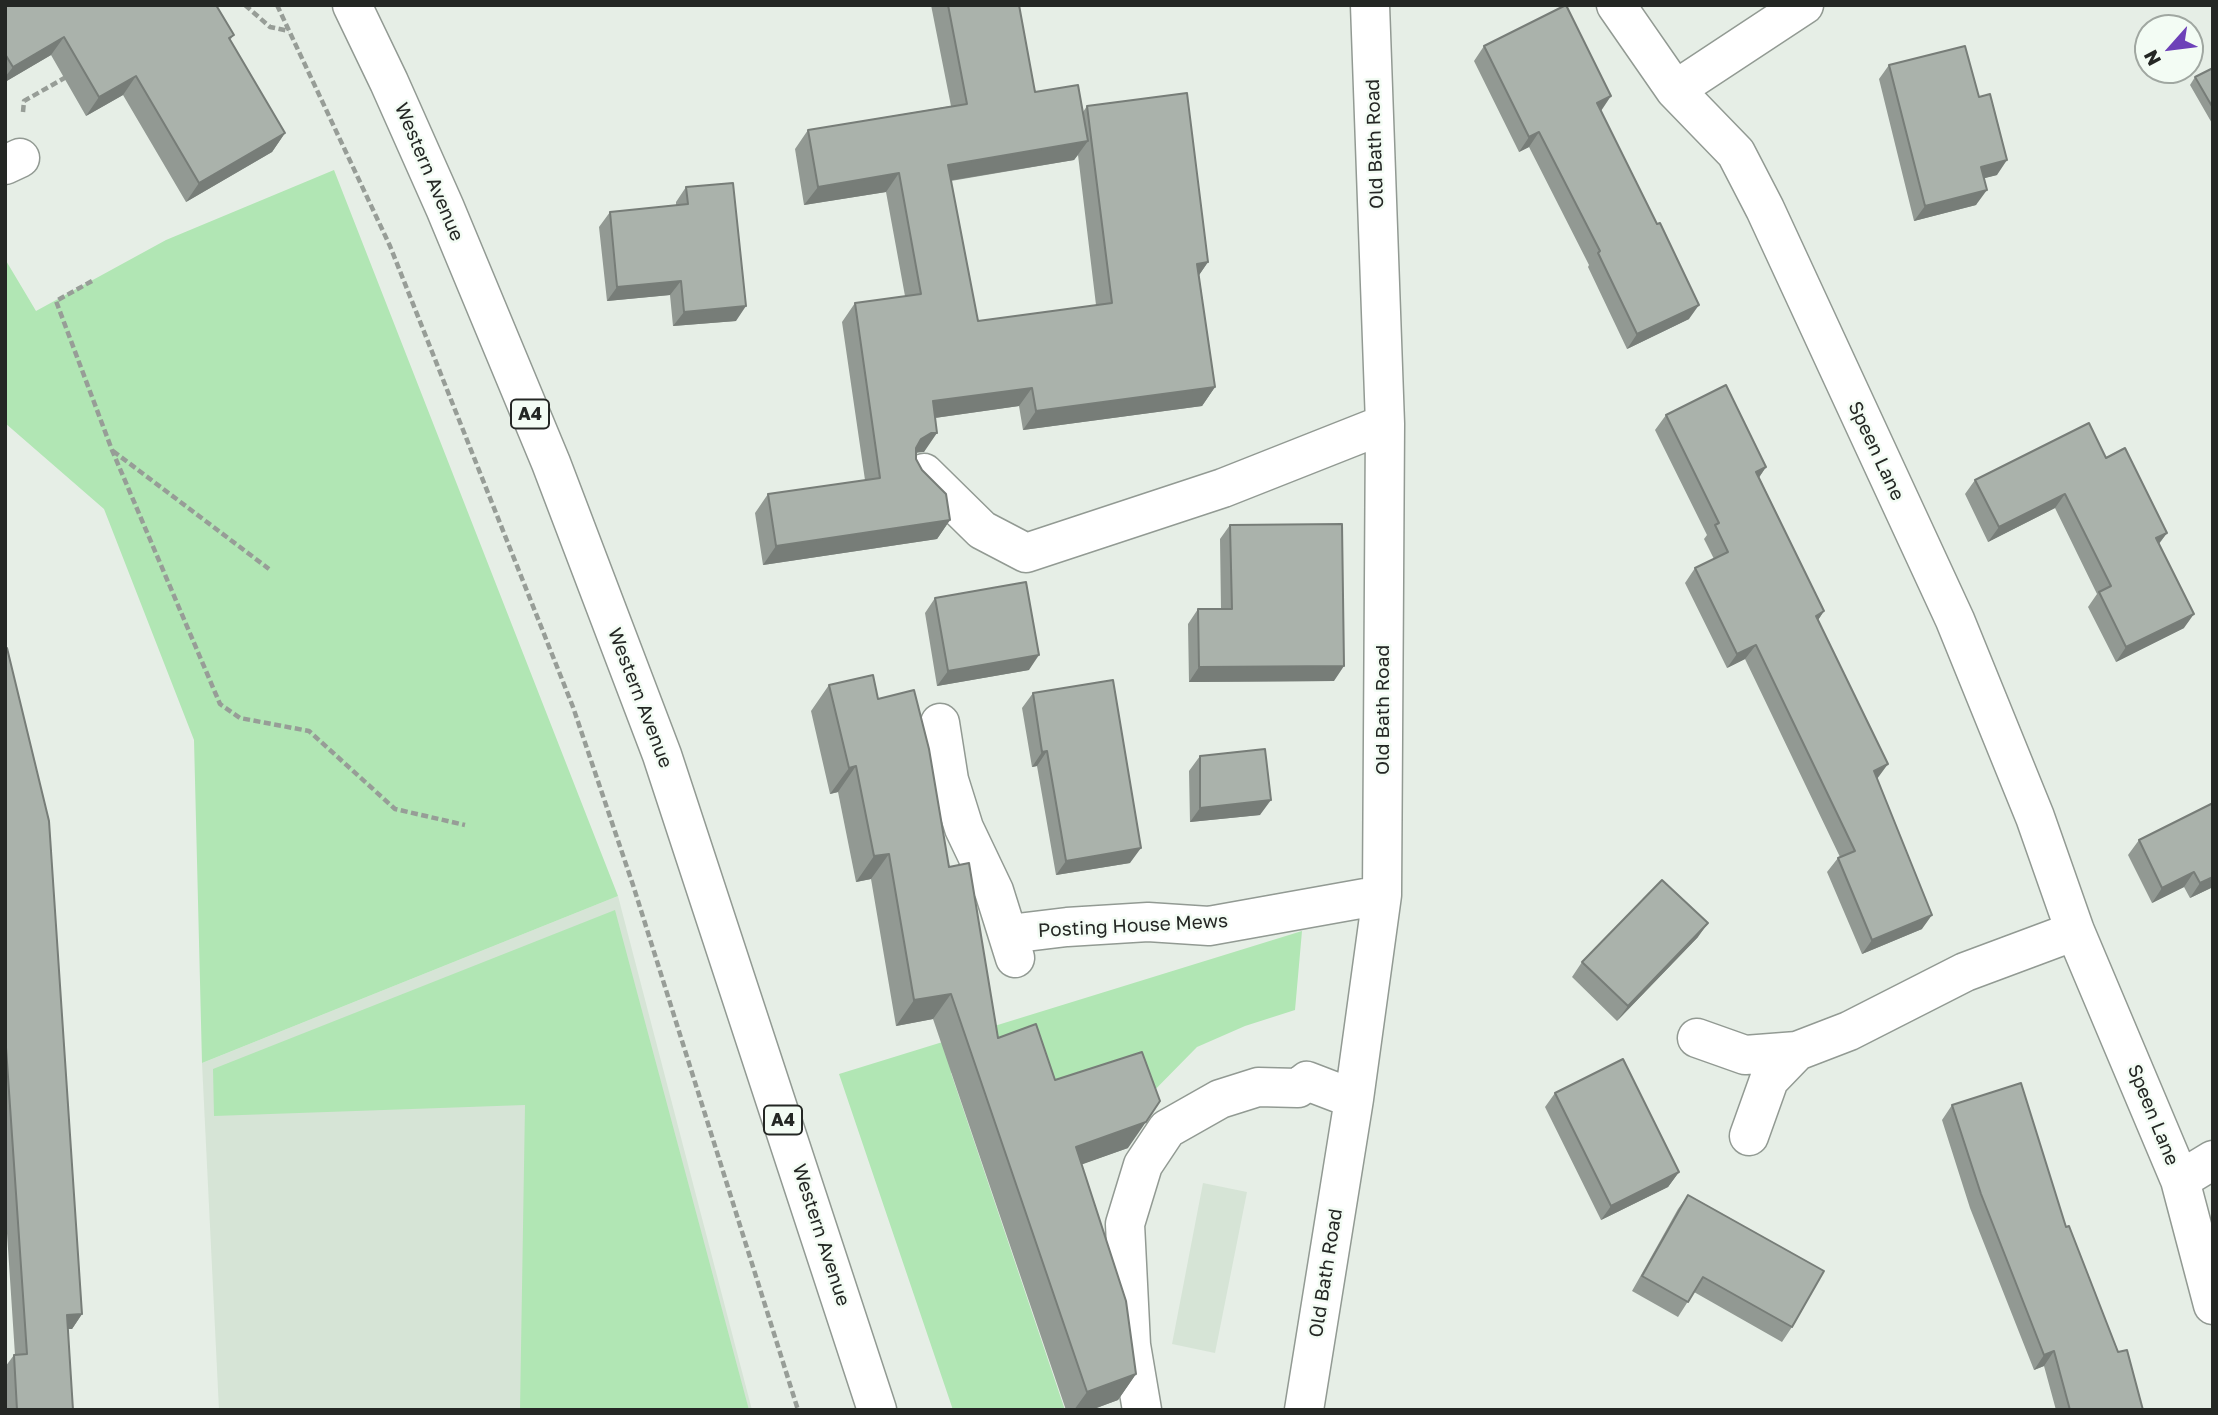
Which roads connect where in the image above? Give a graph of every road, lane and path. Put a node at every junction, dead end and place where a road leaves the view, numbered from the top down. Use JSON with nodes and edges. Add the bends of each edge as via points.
{"nodes":[{"id":1,"x":245,"y":5,"type":"edge"},
{"id":2,"x":277,"y":5,"type":"edge"},
{"id":3,"x":352,"y":5,"type":"edge"},
{"id":4,"x":1370,"y":5,"type":"edge"},
{"id":5,"x":1616,"y":5,"type":"edge"},
{"id":6,"x":1804,"y":5,"type":"edge"},
{"id":7,"x":290,"y":32,"type":"junction"},
{"id":8,"x":72,"y":74,"type":"edge"},
{"id":9,"x":1675,"y":90,"type":"junction"},
{"id":10,"x":12,"y":162,"type":"edge"},
{"id":11,"x":92,"y":281,"type":"dead end"},
{"id":12,"x":1385,"y":424,"type":"junction"},
{"id":13,"x":112,"y":450,"type":"junction"},
{"id":14,"x":924,"y":473,"type":"edge"},
{"id":15,"x":269,"y":569,"type":"dead end"},
{"id":16,"x":940,"y":723,"type":"dead end"},
{"id":17,"x":466,"y":825,"type":"dead end"},
{"id":18,"x":1382,"y":895,"type":"junction"},
{"id":19,"x":2075,"y":931,"type":"junction"},
{"id":20,"x":1697,"y":1038,"type":"dead end"},
{"id":21,"x":1797,"y":1051,"type":"junction"},
{"id":22,"x":1354,"y":1099,"type":"junction"},
{"id":23,"x":1749,"y":1136,"type":"dead end"},
{"id":24,"x":2213,"y":1160,"type":"edge"},
{"id":25,"x":2180,"y":1180,"type":"junction"},
{"id":26,"x":2213,"y":1305,"type":"edge"},
{"id":27,"x":798,"y":1410,"type":"edge"},
{"id":28,"x":877,"y":1410,"type":"edge"},
{"id":29,"x":1142,"y":1410,"type":"edge"},
{"id":30,"x":1304,"y":1410,"type":"edge"}],
"edges":[{"from":1,"to":7,"type":"path","via":[[270,27]]},
{"from":2,"to":7,"type":"path"},
{"from":3,"to":28,"type":"street","name":"Western Avenue","number":"A4","via":[[445,208],[662,755]]},
{"from":4,"to":12,"type":"street","name":"Old Bath Road"},
{"from":5,"to":9,"type":"street","name":"Speen Lane"},
{"from":6,"to":9,"type":"street"},
{"from":7,"to":27,"type":"path","via":[[390,246],[573,707]]},
{"from":8,"to":10,"type":"path","via":[[24,101]]},
{"from":9,"to":19,"type":"street","name":"Speen Lane","via":[[1736,153],[1765,209],[1955,620],[2035,817]]},
{"from":11,"to":13,"type":"path","via":[[56,300]]},
{"from":12,"to":14,"type":"street","via":[[1223,488],[1026,553],[982,530]]},
{"from":12,"to":18,"type":"street","name":"Old Bath Road"},
{"from":13,"to":15,"type":"path"},
{"from":13,"to":17,"type":"path","via":[[220,704],[240,718],[309,731],[394,809]]},
{"from":16,"to":18,"type":"street","name":"Posting House Mews","via":[[949,780],[964,828],[994,891],[1012,947],[1067,927],[1148,922],[1209,926]]},
{"from":18,"to":22,"type":"street","name":"Old Bath Road"},
{"from":19,"to":21,"type":"street","via":[[1965,972],[1849,1031]]},
{"from":19,"to":25,"type":"street","name":"Speen Lane"},
{"from":20,"to":21,"type":"street","via":[[1745,1055]]},
{"from":21,"to":23,"type":"street","via":[[1769,1080]]},
{"from":22,"to":29,"type":"street","via":[[1307,1081],[1298,1088],[1258,1087],[1220,1098],[1167,1129],[1143,1165],[1125,1224],[1131,1345]]},
{"from":22,"to":30,"type":"street","name":"Old Bath Road"},
{"from":24,"to":25,"type":"street"},
{"from":25,"to":26,"type":"street","name":"Speen Lane"}]}
